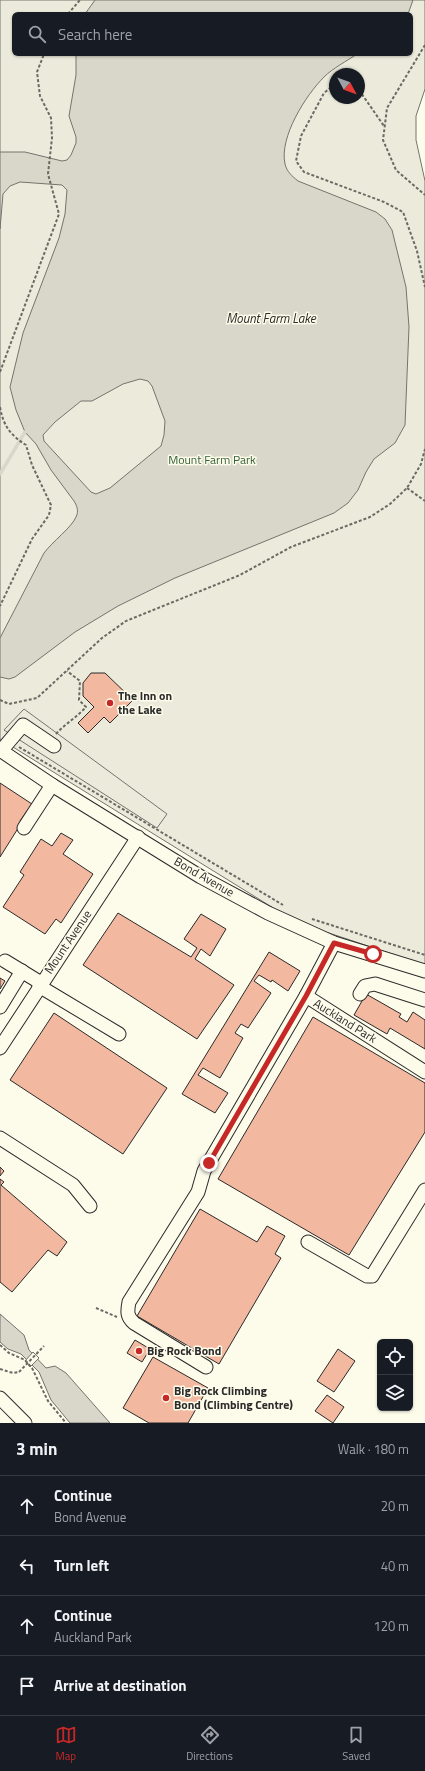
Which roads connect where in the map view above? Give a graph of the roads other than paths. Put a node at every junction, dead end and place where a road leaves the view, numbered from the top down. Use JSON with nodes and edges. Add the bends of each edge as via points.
{"nodes":[{"id":1,"x":51,"y":744,"type":"road end"},
{"id":2,"x":3,"y":748,"type":"edge"},
{"id":3,"x":52,"y":785,"type":"junction"},
{"id":4,"x":24,"y":828,"type":"dead end"},
{"id":5,"x":138,"y":837,"type":"junction"},
{"id":6,"x":334,"y":943,"type":"junction"},
{"id":7,"x":5,"y":961,"type":"dead end"},
{"id":8,"x":22,"y":971,"type":"junction"},
{"id":9,"x":425,"y":971,"type":"edge"},
{"id":10,"x":40,"y":984,"type":"junction"},
{"id":11,"x":360,"y":994,"type":"dead end"},
{"id":12,"x":306,"y":996,"type":"junction"},
{"id":13,"x":425,"y":1000,"type":"edge"},
{"id":14,"x":0,"y":1007,"type":"edge"},
{"id":15,"x":119,"y":1034,"type":"dead end"},
{"id":16,"x":0,"y":1046,"type":"edge"},
{"id":17,"x":425,"y":1072,"type":"edge"},
{"id":18,"x":0,"y":1138,"type":"edge"},
{"id":19,"x":425,"y":1190,"type":"edge"},
{"id":20,"x":90,"y":1206,"type":"dead end"},
{"id":21,"x":308,"y":1242,"type":"dead end"},
{"id":22,"x":206,"y":1367,"type":"dead end"},
{"id":23,"x":0,"y":1398,"type":"edge"},
{"id":24,"x":25,"y":1423,"type":"edge"}],
"edges":[{"from":1,"to":2,"type":"street","via":[[23,725]]},
{"from":2,"to":3,"type":"street","name":"Bond Avenue"},
{"from":3,"to":4,"type":"street"},
{"from":3,"to":5,"type":"street","name":"Bond Avenue"},
{"from":5,"to":6,"type":"street","name":"Bond Avenue","via":[[214,884],[268,913]]},
{"from":5,"to":10,"type":"street","name":"Mount Avenue"},
{"from":6,"to":9,"type":"street","name":"Bond Avenue"},
{"from":6,"to":12,"type":"street"},
{"from":7,"to":8,"type":"street"},
{"from":8,"to":10,"type":"street"},
{"from":8,"to":14,"type":"street"},
{"from":10,"to":15,"type":"street"},
{"from":10,"to":16,"type":"street","name":"Mount Avenue"},
{"from":11,"to":13,"type":"street","via":[[365,986],[375,984]]},
{"from":12,"to":17,"type":"street","name":"Auckland Park"},
{"from":12,"to":22,"type":"street","name":"Auckland Park","via":[[204,1171],[198,1192],[129,1302],[127,1312],[130,1320]]},
{"from":18,"to":20,"type":"street","via":[[73,1185]]},
{"from":19,"to":21,"type":"street","via":[[372,1276],[366,1276]]},
{"from":23,"to":24,"type":"street"}]}
